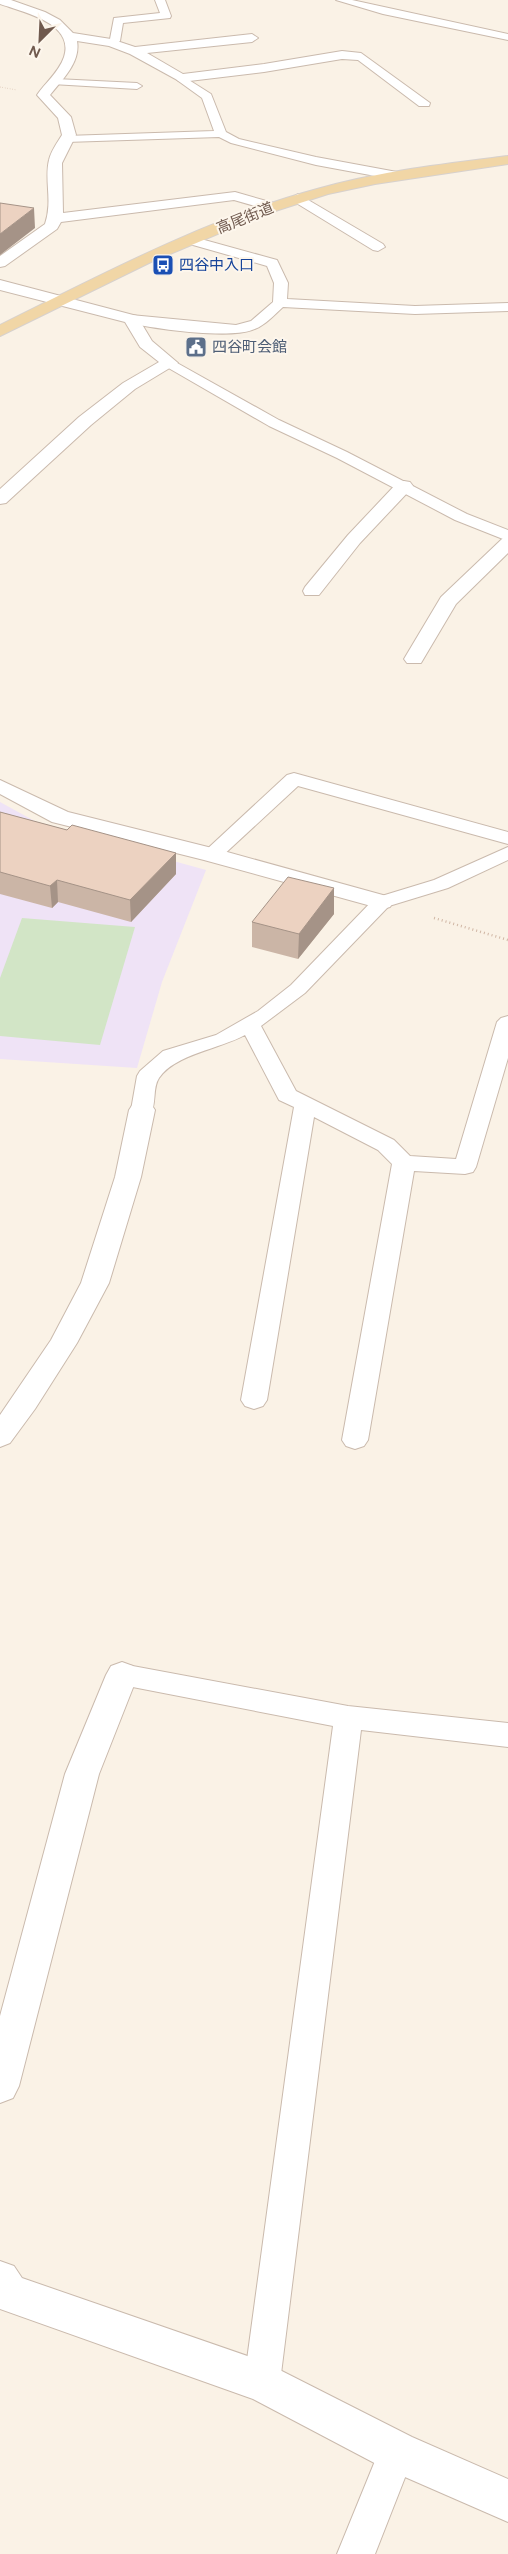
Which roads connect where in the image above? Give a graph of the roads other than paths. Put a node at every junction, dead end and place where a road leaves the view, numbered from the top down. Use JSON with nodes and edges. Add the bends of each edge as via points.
{"nodes":[{"id":1,"x":0,"y":0,"type":"edge"},
{"id":2,"x":160,"y":0,"type":"edge"},
{"id":3,"x":341,"y":0,"type":"edge"},
{"id":4,"x":70,"y":36,"type":"junction"},
{"id":5,"x":508,"y":37,"type":"edge"},
{"id":6,"x":252,"y":38,"type":"dead end"},
{"id":7,"x":111,"y":43,"type":"junction"},
{"id":8,"x":134,"y":51,"type":"junction"},
{"id":9,"x":181,"y":78,"type":"junction"},
{"id":10,"x":56,"y":82,"type":"junction"},
{"id":11,"x":138,"y":86,"type":"dead end"},
{"id":12,"x":424,"y":103,"type":"dead end"},
{"id":13,"x":221,"y":134,"type":"junction"},
{"id":14,"x":66,"y":139,"type":"junction"},
{"id":15,"x":508,"y":160,"type":"edge"},
{"id":16,"x":397,"y":176,"type":"junction"},
{"id":17,"x":298,"y":198,"type":"junction"},
{"id":18,"x":272,"y":207,"type":"junction"},
{"id":19,"x":55,"y":218,"type":"junction"},
{"id":20,"x":190,"y":240,"type":"junction"},
{"id":21,"x":378,"y":246,"type":"dead end"},
{"id":22,"x":0,"y":263,"type":"edge"},
{"id":23,"x":0,"y":285,"type":"edge"},
{"id":24,"x":61,"y":301,"type":"junction"},
{"id":25,"x":280,"y":303,"type":"junction"},
{"id":26,"x":508,"y":307,"type":"edge"},
{"id":27,"x":131,"y":319,"type":"junction"},
{"id":28,"x":0,"y":331,"type":"edge"},
{"id":29,"x":170,"y":363,"type":"junction"},
{"id":30,"x":404,"y":486,"type":"junction"},
{"id":31,"x":0,"y":499,"type":"edge"},
{"id":32,"x":508,"y":536,"type":"edge"},
{"id":33,"x":508,"y":543,"type":"edge"},
{"id":34,"x":312,"y":591,"type":"dead end"},
{"id":35,"x":414,"y":659,"type":"dead end"},
{"id":36,"x":0,"y":786,"type":"edge"},
{"id":37,"x":508,"y":838,"type":"edge"},
{"id":38,"x":508,"y":853,"type":"edge"},
{"id":39,"x":212,"y":855,"type":"junction"},
{"id":40,"x":382,"y":902,"type":"junction"},
{"id":41,"x":508,"y":1022,"type":"edge"},
{"id":42,"x":249,"y":1024,"type":"junction"},
{"id":43,"x":305,"y":1104,"type":"junction"},
{"id":44,"x":142,"y":1110,"type":"joint"},
{"id":45,"x":404,"y":1163,"type":"junction"},
{"id":46,"x":254,"y":1400,"type":"dead end"},
{"id":47,"x":0,"y":1436,"type":"edge"},
{"id":48,"x":355,"y":1440,"type":"dead end"},
{"id":49,"x":122,"y":1675,"type":"joint"},
{"id":50,"x":348,"y":1716,"type":"junction"},
{"id":51,"x":508,"y":1735,"type":"edge"},
{"id":52,"x":0,"y":2086,"type":"edge"},
{"id":53,"x":0,"y":2280,"type":"edge"},
{"id":54,"x":262,"y":2382,"type":"junction"},
{"id":55,"x":398,"y":2452,"type":"junction"},
{"id":56,"x":508,"y":2501,"type":"edge"},
{"id":57,"x":356,"y":2554,"type":"edge"}],
"edges":[{"from":1,"to":4,"type":"street","via":[[58,22]]},
{"from":2,"to":7,"type":"lane","via":[[166,16],[118,20],[115,41]]},
{"from":3,"to":5,"type":"lane"},
{"from":4,"to":7,"type":"street"},
{"from":4,"to":10,"type":"street","via":[[73,50]]},
{"from":6,"to":8,"type":"street"},
{"from":7,"to":8,"type":"street"},
{"from":8,"to":9,"type":"street"},
{"from":9,"to":12,"type":"street","via":[[342,55],[367,60]]},
{"from":9,"to":13,"type":"lane","via":[[207,96]]},
{"from":10,"to":11,"type":"lane"},
{"from":10,"to":14,"type":"street","via":[[43,95],[64,118],[69,135]]},
{"from":13,"to":14,"type":"lane"},
{"from":13,"to":16,"type":"lane","via":[[235,141],[316,161]]},
{"from":14,"to":19,"type":"street","via":[[55,161],[58,188]]},
{"from":15,"to":16,"type":"main road","name":"高尾街道"},
{"from":16,"to":17,"type":"main road","name":"高尾街道"},
{"from":17,"to":18,"type":"main road","name":"高尾街道"},
{"from":17,"to":21,"type":"street"},
{"from":18,"to":19,"type":"street","via":[[235,196]]},
{"from":18,"to":20,"type":"main road","name":"高尾街道"},
{"from":19,"to":22,"type":"street","via":[[52,226]]},
{"from":20,"to":24,"type":"main road","name":"高尾街道"},
{"from":20,"to":25,"type":"lane","via":[[272,263],[281,283]]},
{"from":23,"to":24,"type":"street"},
{"from":24,"to":27,"type":"street"},
{"from":24,"to":28,"type":"main road","name":"高尾街道"},
{"from":25,"to":26,"type":"lane","via":[[415,310]]},
{"from":25,"to":27,"type":"lane","via":[[246,328]]},
{"from":27,"to":29,"type":"street","via":[[146,344]]},
{"from":29,"to":30,"type":"lane","via":[[274,423]]},
{"from":29,"to":31,"type":"street","via":[[129,386]]},
{"from":30,"to":32,"type":"lane","via":[[461,517]]},
{"from":30,"to":34,"type":"street","via":[[354,539]]},
{"from":33,"to":35,"type":"street","via":[[448,601]]},
{"from":36,"to":39,"type":"street","via":[[60,817]]},
{"from":37,"to":39,"type":"lane","via":[[294,779]]},
{"from":38,"to":40,"type":"lane","via":[[441,884]]},
{"from":39,"to":40,"type":"street"},
{"from":40,"to":42,"type":"lane","via":[[298,989]]},
{"from":41,"to":45,"type":"lane","via":[[464,1167]]},
{"from":42,"to":43,"type":"lane","via":[[287,1095]]},
{"from":42,"to":44,"type":"lane","via":[[223,1039],[171,1056],[148,1076]]},
{"from":43,"to":45,"type":"lane","via":[[386,1145]]},
{"from":43,"to":46,"type":"lane"},
{"from":44,"to":47,"type":"street","via":[[128,1177],[95,1283],[63,1343]]},
{"from":45,"to":48,"type":"lane"},
{"from":49,"to":50,"type":"lane"},
{"from":49,"to":52,"type":"street","via":[[82,1774]]},
{"from":50,"to":51,"type":"lane"},
{"from":50,"to":54,"type":"lane"},
{"from":53,"to":54,"type":"street","via":[[8,2294]]},
{"from":54,"to":55,"type":"street"},
{"from":55,"to":56,"type":"street"},
{"from":55,"to":57,"type":"lane"}]}
